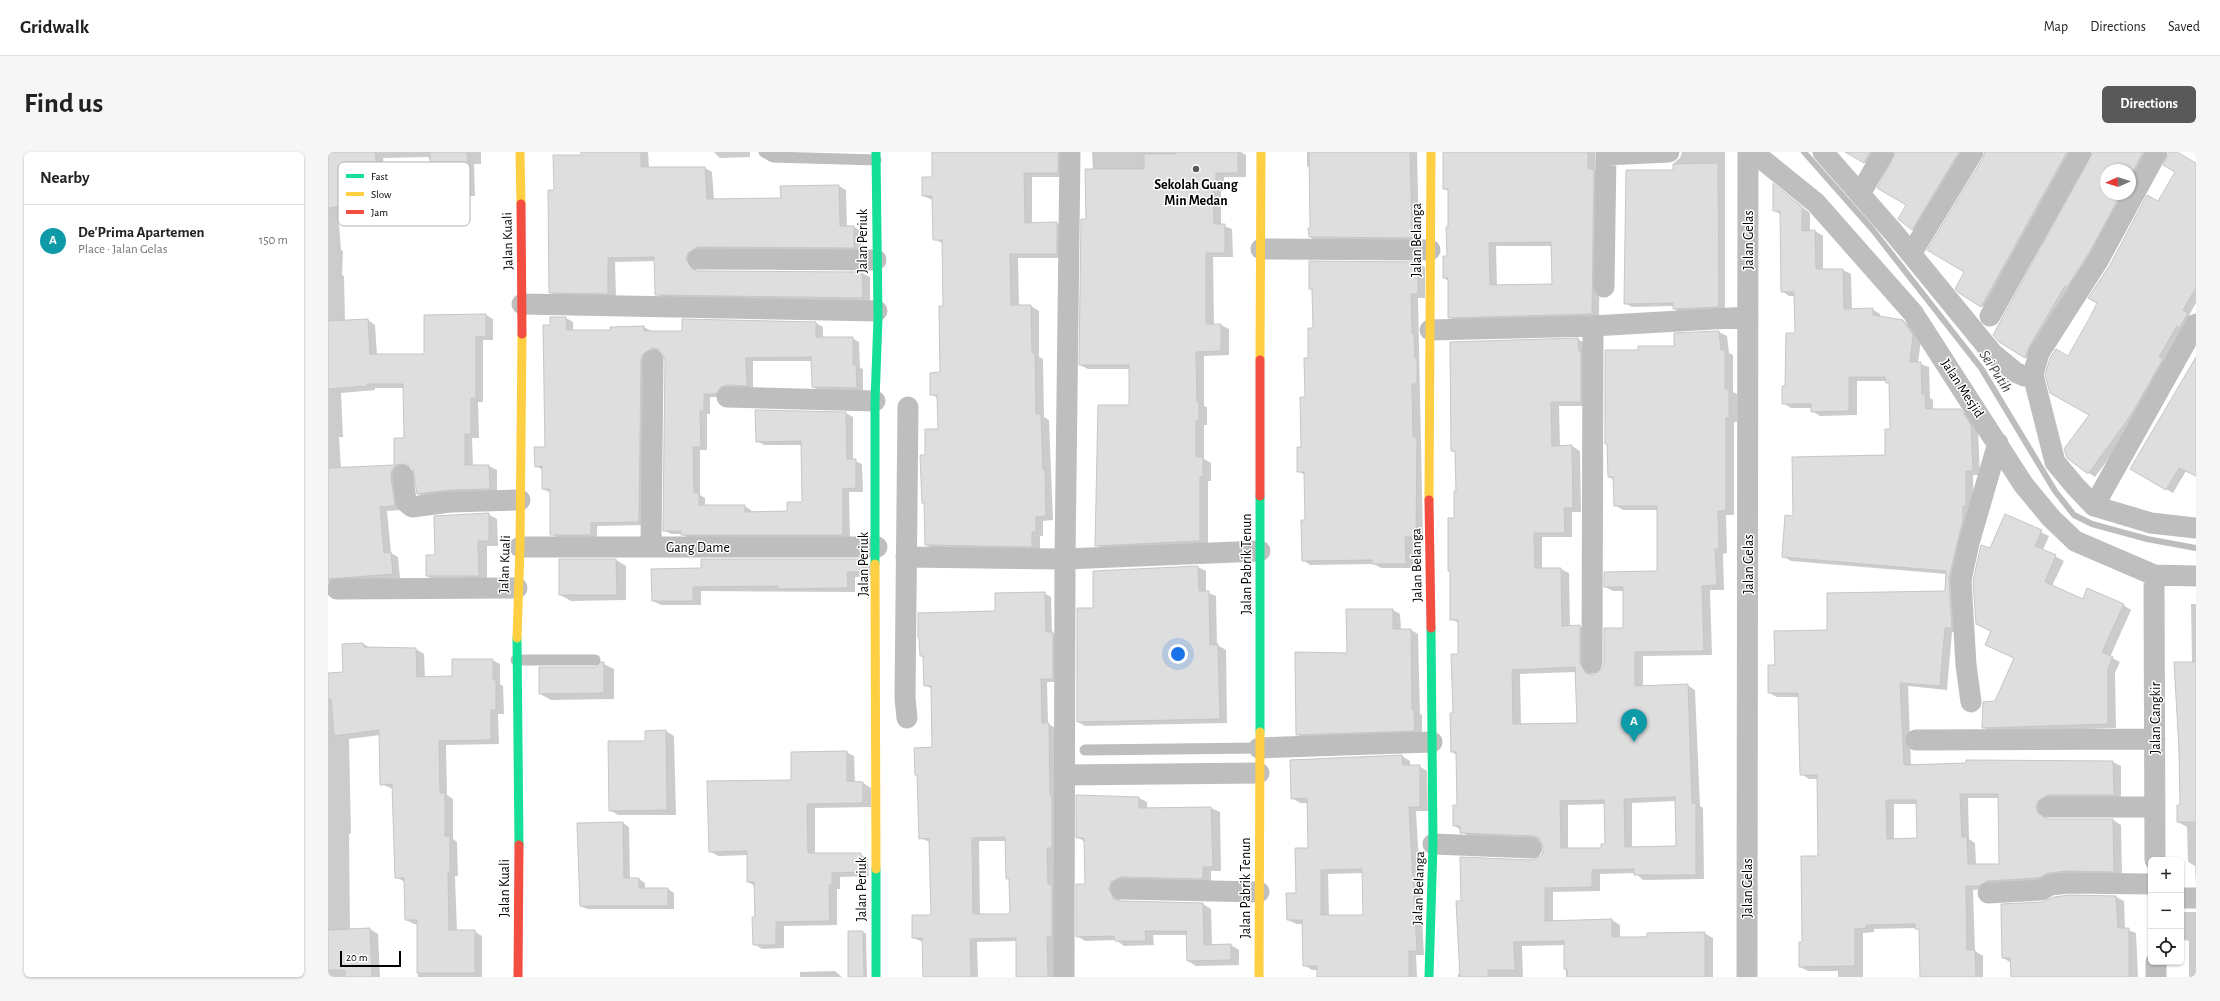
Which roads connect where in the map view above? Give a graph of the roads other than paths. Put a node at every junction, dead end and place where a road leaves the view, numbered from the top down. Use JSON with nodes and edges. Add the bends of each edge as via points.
{"nodes":[{"id":1,"x":520,"y":152,"type":"edge"},
{"id":2,"x":764,"y":152,"type":"edge"},
{"id":3,"x":1070,"y":152,"type":"edge"},
{"id":4,"x":1261,"y":152,"type":"edge"},
{"id":5,"x":1431,"y":152,"type":"edge"},
{"id":6,"x":1669,"y":152,"type":"edge"},
{"id":7,"x":1748,"y":152,"type":"edge"},
{"id":8,"x":1753,"y":152,"type":"edge"},
{"id":9,"x":1823,"y":152,"type":"edge"},
{"id":10,"x":1884,"y":152,"type":"edge"},
{"id":11,"x":1973,"y":152,"type":"edge"},
{"id":12,"x":2081,"y":152,"type":"edge"},
{"id":13,"x":2157,"y":152,"type":"edge"},
{"id":14,"x":1606,"y":153,"type":"edge"},
{"id":15,"x":876,"y":156,"type":"edge"},
{"id":16,"x":1860,"y":194,"type":"junction"},
{"id":17,"x":1261,"y":249,"type":"junction"},
{"id":18,"x":1430,"y":250,"type":"junction"},
{"id":19,"x":1911,"y":254,"type":"junction"},
{"id":20,"x":698,"y":259,"type":"dead end"},
{"id":21,"x":876,"y":260,"type":"junction"},
{"id":22,"x":1604,"y":287,"type":"dead end"},
{"id":23,"x":522,"y":304,"type":"junction"},
{"id":24,"x":877,"y":310,"type":"junction"},
{"id":25,"x":1990,"y":316,"type":"dead end"},
{"id":26,"x":1748,"y":317,"type":"junction"},
{"id":27,"x":2196,"y":324,"type":"edge"},
{"id":28,"x":1592,"y":326,"type":"junction"},
{"id":29,"x":1430,"y":330,"type":"junction"},
{"id":30,"x":653,"y":360,"type":"dead end"},
{"id":31,"x":2033,"y":376,"type":"junction"},
{"id":32,"x":727,"y":397,"type":"dead end"},
{"id":33,"x":876,"y":400,"type":"junction"},
{"id":34,"x":908,"y":407,"type":"dead end"},
{"id":35,"x":1998,"y":443,"type":"junction"},
{"id":36,"x":403,"y":476,"type":"dead end"},
{"id":37,"x":520,"y":500,"type":"junction"},
{"id":38,"x":2094,"y":506,"type":"junction"},
{"id":39,"x":2196,"y":528,"type":"edge"},
{"id":40,"x":520,"y":547,"type":"junction"},
{"id":41,"x":651,"y":547,"type":"junction"},
{"id":42,"x":877,"y":547,"type":"junction"},
{"id":43,"x":1260,"y":551,"type":"junction"},
{"id":44,"x":906,"y":557,"type":"junction"},
{"id":45,"x":1065,"y":559,"type":"junction"},
{"id":46,"x":2154,"y":575,"type":"junction"},
{"id":47,"x":2196,"y":576,"type":"edge"},
{"id":48,"x":517,"y":588,"type":"junction"},
{"id":49,"x":337,"y":589,"type":"dead end"},
{"id":50,"x":516,"y":660,"type":"junction"},
{"id":51,"x":595,"y":660,"type":"dead end"},
{"id":52,"x":1592,"y":663,"type":"dead end"},
{"id":53,"x":1971,"y":702,"type":"dead end"},
{"id":54,"x":907,"y":718,"type":"dead end"},
{"id":55,"x":2155,"y":739,"type":"junction"},
{"id":56,"x":1916,"y":740,"type":"dead end"},
{"id":57,"x":1432,"y":742,"type":"junction"},
{"id":58,"x":1259,"y":748,"type":"junction"},
{"id":59,"x":1085,"y":750,"type":"dead end"},
{"id":60,"x":1259,"y":773,"type":"junction"},
{"id":61,"x":1064,"y":775,"type":"junction"},
{"id":62,"x":2048,"y":807,"type":"dead end"},
{"id":63,"x":2155,"y":807,"type":"junction"},
{"id":64,"x":1433,"y":844,"type":"junction"},
{"id":65,"x":1532,"y":848,"type":"dead end"},
{"id":66,"x":2156,"y":857,"type":"edge"},
{"id":67,"x":2148,"y":884,"type":"edge"},
{"id":68,"x":1121,"y":889,"type":"dead end"},
{"id":69,"x":1259,"y":892,"type":"junction"},
{"id":70,"x":1988,"y":892,"type":"dead end"},
{"id":71,"x":2184,"y":898,"type":"edge"},
{"id":72,"x":2196,"y":898,"type":"edge"},
{"id":73,"x":2156,"y":965,"type":"edge"},
{"id":74,"x":518,"y":977,"type":"edge"},
{"id":75,"x":876,"y":977,"type":"edge"},
{"id":76,"x":1064,"y":977,"type":"edge"},
{"id":77,"x":1259,"y":977,"type":"edge"},
{"id":78,"x":1429,"y":977,"type":"edge"},
{"id":79,"x":1747,"y":977,"type":"edge"},
{"id":80,"x":2156,"y":977,"type":"edge"}],
"edges":[{"from":1,"to":23,"type":"street","name":"Jalan Kuali"},
{"from":2,"to":15,"type":"lane","via":[[772,156]]},
{"from":3,"to":45,"type":"street"},
{"from":4,"to":17,"type":"street","name":"Jalan Pabrik Tenun"},
{"from":5,"to":18,"type":"street","name":"Jalan Belanga"},
{"from":6,"to":14,"type":"street"},
{"from":7,"to":26,"type":"street","name":"Jalan Gelas"},
{"from":8,"to":35,"type":"street","name":"Jalan Mesjid","via":[[1816,203],[1909,308]]},
{"from":9,"to":16,"type":"street"},
{"from":10,"to":16,"type":"street"},
{"from":11,"to":19,"type":"street"},
{"from":12,"to":25,"type":"street"},
{"from":13,"to":31,"type":"street","via":[[2099,259],[2039,354]]},
{"from":14,"to":22,"type":"street"},
{"from":15,"to":21,"type":"street","name":"Jalan Periuk"},
{"from":16,"to":19,"type":"street"},
{"from":17,"to":18,"type":"street"},
{"from":17,"to":43,"type":"street","name":"Jalan Pabrik Tenun"},
{"from":18,"to":29,"type":"street","name":"Jalan Belanga"},
{"from":19,"to":31,"type":"street","via":[[1993,354],[2015,372]]},
{"from":20,"to":21,"type":"street"},
{"from":21,"to":24,"type":"street","name":"Jalan Periuk"},
{"from":23,"to":24,"type":"street"},
{"from":23,"to":37,"type":"street","name":"Jalan Kuali"},
{"from":24,"to":33,"type":"street","name":"Jalan Periuk"},
{"from":26,"to":28,"type":"street"},
{"from":26,"to":79,"type":"street","name":"Jalan Gelas"},
{"from":27,"to":38,"type":"street"},
{"from":28,"to":29,"type":"street"},
{"from":28,"to":52,"type":"street"},
{"from":29,"to":57,"type":"street","name":"Jalan Belanga"},
{"from":30,"to":41,"type":"street"},
{"from":31,"to":38,"type":"street","via":[[2055,462]]},
{"from":32,"to":33,"type":"street"},
{"from":33,"to":42,"type":"street","name":"Jalan Periuk"},
{"from":34,"to":44,"type":"street"},
{"from":35,"to":46,"type":"street","name":"Jalan Mesjid","via":[[2023,484],[2051,518],[2075,541]]},
{"from":35,"to":53,"type":"street","via":[[1961,580]]},
{"from":36,"to":37,"type":"street","via":[[406,502],[412,507],[450,502]]},
{"from":37,"to":40,"type":"street","name":"Jalan Kuali"},
{"from":38,"to":39,"type":"street","via":[[2151,523]]},
{"from":40,"to":41,"type":"street","name":"Gang Dame"},
{"from":40,"to":48,"type":"street","name":"Jalan Kuali"},
{"from":41,"to":42,"type":"street","name":"Gang Dame"},
{"from":42,"to":75,"type":"street","name":"Jalan Periuk"},
{"from":43,"to":45,"type":"street"},
{"from":43,"to":58,"type":"street","name":"Jalan Pabrik Tenun"},
{"from":44,"to":45,"type":"street"},
{"from":44,"to":54,"type":"street"},
{"from":45,"to":61,"type":"street"},
{"from":46,"to":47,"type":"street","name":"Jalan Mesjid"},
{"from":46,"to":55,"type":"street","name":"Jalan Cangkir"},
{"from":48,"to":49,"type":"street"},
{"from":48,"to":50,"type":"street","name":"Jalan Kuali"},
{"from":50,"to":51,"type":"lane"},
{"from":50,"to":74,"type":"street","name":"Jalan Kuali","via":[[519,796]]},
{"from":55,"to":56,"type":"street"},
{"from":55,"to":63,"type":"street","name":"Jalan Cangkir"},
{"from":57,"to":58,"type":"street"},
{"from":57,"to":64,"type":"street","name":"Jalan Belanga"},
{"from":58,"to":59,"type":"lane"},
{"from":58,"to":60,"type":"street","name":"Jalan Pabrik Tenun"},
{"from":60,"to":61,"type":"street"},
{"from":60,"to":69,"type":"street","name":"Jalan Pabrik Tenun"},
{"from":61,"to":76,"type":"street"},
{"from":62,"to":63,"type":"street"},
{"from":63,"to":66,"type":"street","name":"Jalan Cangkir"},
{"from":64,"to":65,"type":"street"},
{"from":64,"to":78,"type":"street","name":"Jalan Belanga"},
{"from":67,"to":70,"type":"street","via":[[2068,883],[2050,885],[2042,890]]},
{"from":68,"to":69,"type":"street"},
{"from":69,"to":77,"type":"street","name":"Jalan Pabrik Tenun"},
{"from":71,"to":72,"type":"street"},
{"from":73,"to":80,"type":"street"}]}
